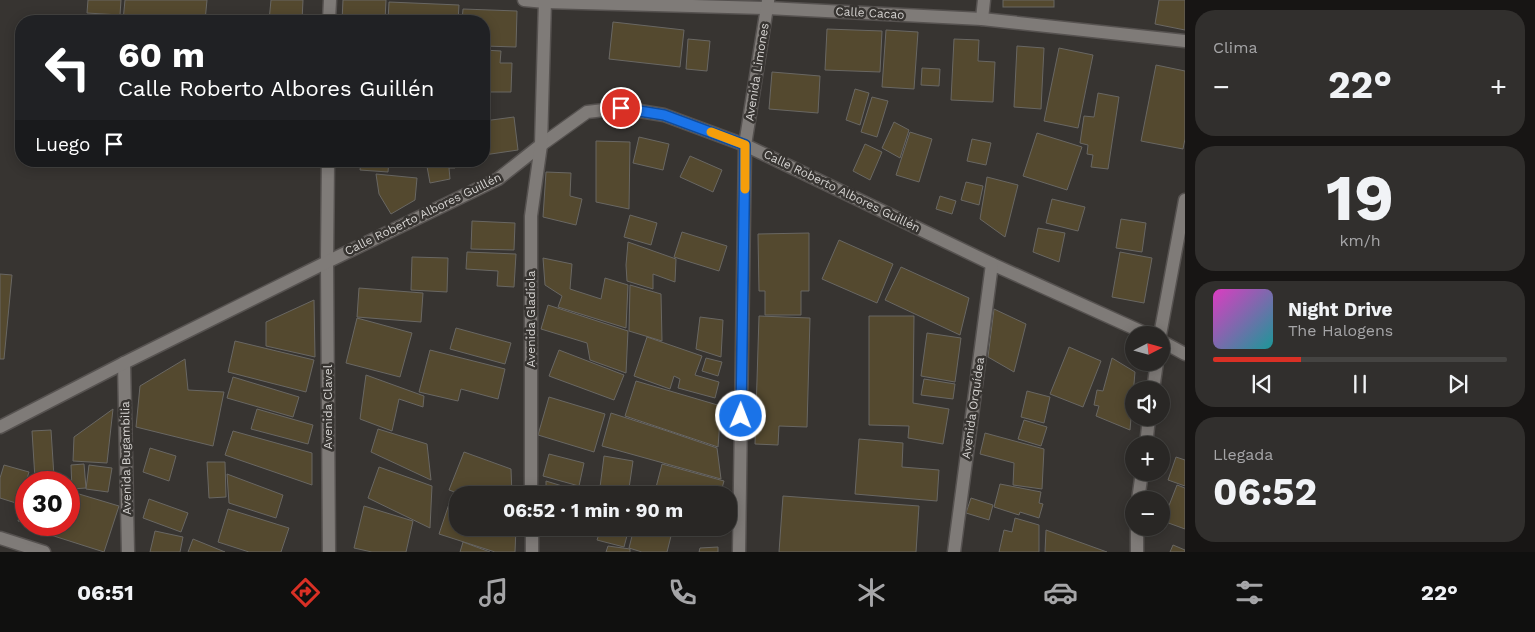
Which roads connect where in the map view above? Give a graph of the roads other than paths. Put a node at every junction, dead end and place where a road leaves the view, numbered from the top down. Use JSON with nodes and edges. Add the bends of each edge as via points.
{"nodes":[{"id":1,"x":330,"y":0,"type":"edge"},
{"id":2,"x":524,"y":0,"type":"edge"},
{"id":3,"x":984,"y":0,"type":"edge"},
{"id":4,"x":545,"y":1,"type":"edge"},
{"id":5,"x":768,"y":4,"type":"edge"},
{"id":6,"x":329,"y":15,"type":"edge"},
{"id":7,"x":982,"y":19,"type":"junction"},
{"id":8,"x":1185,"y":42,"type":"edge"},
{"id":9,"x":541,"y":144,"type":"junction"},
{"id":10,"x":745,"y":145,"type":"junction"},
{"id":11,"x":328,"y":167,"type":"edge"},
{"id":12,"x":1185,"y":200,"type":"edge"},
{"id":13,"x":327,"y":262,"type":"junction"},
{"id":14,"x":992,"y":264,"type":"junction"},
{"id":15,"x":1129,"y":326,"type":"edge"},
{"id":16,"x":1162,"y":326,"type":"edge"},
{"id":17,"x":1170,"y":346,"type":"edge"},
{"id":18,"x":1185,"y":354,"type":"edge"},
{"id":19,"x":124,"y":363,"type":"junction"},
{"id":20,"x":0,"y":427,"type":"edge"},
{"id":21,"x":531,"y":486,"type":"edge"},
{"id":22,"x":532,"y":536,"type":"edge"},
{"id":23,"x":1137,"y":536,"type":"edge"},
{"id":24,"x":0,"y":538,"type":"edge"},
{"id":25,"x":44,"y":552,"type":"edge"},
{"id":26,"x":128,"y":552,"type":"edge"},
{"id":27,"x":329,"y":552,"type":"edge"},
{"id":28,"x":532,"y":552,"type":"edge"},
{"id":29,"x":739,"y":552,"type":"edge"},
{"id":30,"x":954,"y":552,"type":"edge"},
{"id":31,"x":1137,"y":552,"type":"edge"}],
"edges":[{"from":1,"to":6,"type":"street"},
{"from":2,"to":4,"type":"street","name":"Calle Cacao"},
{"from":3,"to":7,"type":"street"},
{"from":4,"to":5,"type":"street","name":"Calle Cacao"},
{"from":4,"to":9,"type":"street","name":"Avenida Gladiola"},
{"from":5,"to":7,"type":"street","name":"Calle Cacao"},
{"from":5,"to":10,"type":"street","name":"Avenida Limones"},
{"from":7,"to":8,"type":"street","name":"Calle Cacao"},
{"from":9,"to":10,"type":"street","name":"Calle Roberto Albores Guillén","via":[[587,112],[621,108],[664,115]]},
{"from":9,"to":13,"type":"street","name":"Calle Roberto Albores Guillén","via":[[498,179]]},
{"from":9,"to":21,"type":"street","name":"Avenida Gladiola","via":[[531,216]]},
{"from":10,"to":14,"type":"street","name":"Calle Roberto Albores Guillén"},
{"from":10,"to":29,"type":"street","name":"Avenida Limones"},
{"from":11,"to":13,"type":"street","name":"Avenida Clavel"},
{"from":12,"to":16,"type":"street"},
{"from":13,"to":19,"type":"street","name":"Calle Roberto Albores Guillén"},
{"from":13,"to":27,"type":"street","name":"Avenida Clavel"},
{"from":14,"to":15,"type":"street","name":"Calle Roberto Albores Guillén"},
{"from":14,"to":30,"type":"street","name":"Avenida Orquídea"},
{"from":17,"to":18,"type":"street"},
{"from":19,"to":20,"type":"street","name":"Calle Roberto Albores Guillén"},
{"from":19,"to":26,"type":"street","name":"Avenida Bugambilia"},
{"from":22,"to":28,"type":"street"},
{"from":23,"to":31,"type":"street"},
{"from":24,"to":25,"type":"street"}]}
